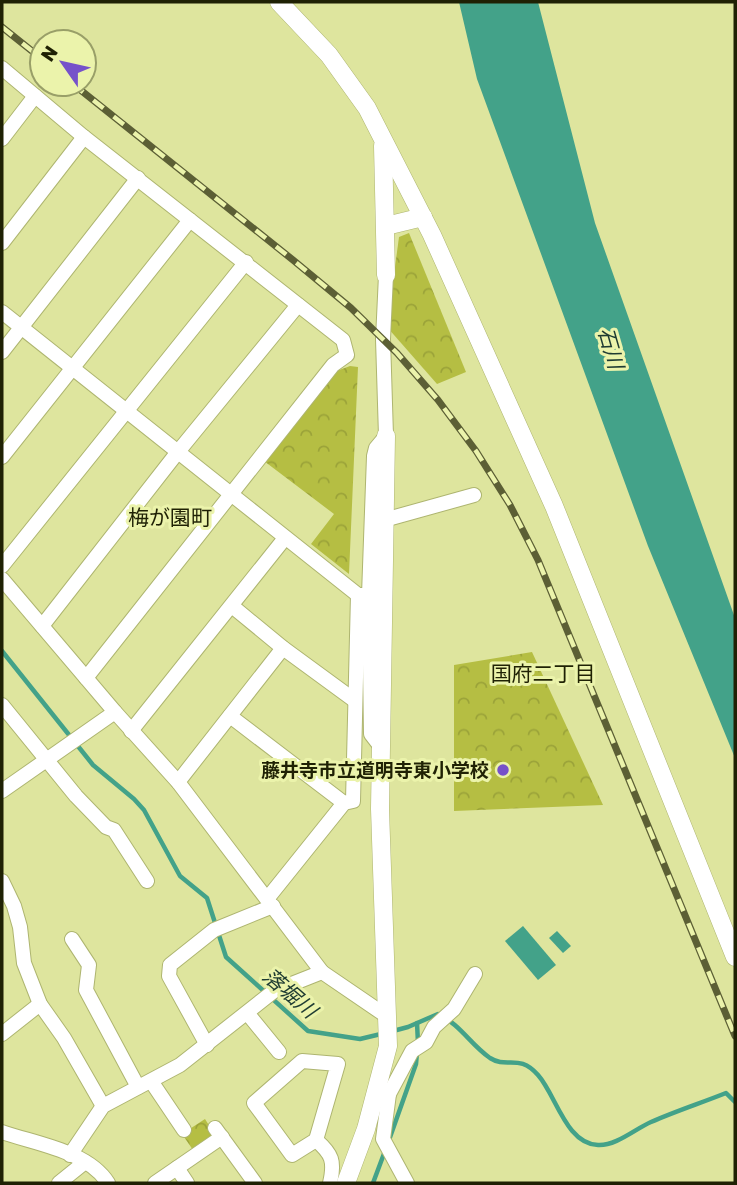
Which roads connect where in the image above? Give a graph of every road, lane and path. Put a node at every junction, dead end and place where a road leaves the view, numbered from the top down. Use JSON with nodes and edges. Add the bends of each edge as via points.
{"nodes":[{"id":1,"x":279,"y":2,"type":"edge"},
{"id":2,"x":2,"y":68,"type":"edge"},
{"id":3,"x":28,"y":90,"type":"edge"},
{"id":4,"x":33,"y":98,"type":"edge"},
{"id":5,"x":37,"y":98,"type":"edge"},
{"id":6,"x":383,"y":136,"type":"junction"},
{"id":7,"x":84,"y":137,"type":"junction"},
{"id":8,"x":2,"y":139,"type":"edge"},
{"id":9,"x":138,"y":178,"type":"junction"},
{"id":10,"x":424,"y":217,"type":"junction"},
{"id":11,"x":190,"y":220,"type":"junction"},
{"id":12,"x":386,"y":226,"type":"junction"},
{"id":13,"x":2,"y":243,"type":"edge"},
{"id":14,"x":246,"y":262,"type":"junction"},
{"id":15,"x":386,"y":275,"type":"joint"},
{"id":16,"x":298,"y":305,"type":"junction"},
{"id":17,"x":2,"y":312,"type":"edge"},
{"id":18,"x":21,"y":327,"type":"junction"},
{"id":19,"x":2,"y":352,"type":"edge"},
{"id":20,"x":74,"y":368,"type":"junction"},
{"id":21,"x":127,"y":411,"type":"junction"},
{"id":22,"x":386,"y":436,"type":"junction"},
{"id":23,"x":177,"y":453,"type":"junction"},
{"id":24,"x":2,"y":457,"type":"edge"},
{"id":25,"x":474,"y":495,"type":"dead end"},
{"id":26,"x":231,"y":496,"type":"junction"},
{"id":27,"x":384,"y":520,"type":"junction"},
{"id":28,"x":285,"y":538,"type":"junction"},
{"id":29,"x":2,"y":566,"type":"edge"},
{"id":30,"x":2,"y":579,"type":"edge"},
{"id":31,"x":364,"y":595,"type":"junction"},
{"id":32,"x":232,"y":606,"type":"junction"},
{"id":33,"x":42,"y":626,"type":"junction"},
{"id":34,"x":283,"y":648,"type":"junction"},
{"id":35,"x":86,"y":678,"type":"junction"},
{"id":36,"x":354,"y":700,"type":"junction"},
{"id":37,"x":2,"y":705,"type":"edge"},
{"id":38,"x":115,"y":712,"type":"junction"},
{"id":39,"x":230,"y":716,"type":"junction"},
{"id":40,"x":131,"y":731,"type":"junction"},
{"id":41,"x":381,"y":747,"type":"junction"},
{"id":42,"x":45,"y":760,"type":"junction"},
{"id":43,"x":178,"y":782,"type":"junction"},
{"id":44,"x":2,"y":791,"type":"edge"},
{"id":45,"x":344,"y":803,"type":"junction"},
{"id":46,"x":148,"y":881,"type":"dead end"},
{"id":47,"x":3,"y":886,"type":"edge"},
{"id":48,"x":270,"y":902,"type":"junction"},
{"id":49,"x":72,"y":939,"type":"dead end"},
{"id":50,"x":735,"y":957,"type":"edge"},
{"id":51,"x":322,"y":972,"type":"junction"},
{"id":52,"x":475,"y":974,"type":"dead end"},
{"id":53,"x":40,"y":1004,"type":"junction"},
{"id":54,"x":248,"y":1014,"type":"junction"},
{"id":55,"x":388,"y":1017,"type":"junction"},
{"id":56,"x":2,"y":1034,"type":"edge"},
{"id":57,"x":207,"y":1045,"type":"junction"},
{"id":58,"x":279,"y":1052,"type":"dead end"},
{"id":59,"x":144,"y":1084,"type":"junction"},
{"id":60,"x":383,"y":1093,"type":"junction"},
{"id":61,"x":103,"y":1107,"type":"junction"},
{"id":62,"x":184,"y":1130,"type":"dead end"},
{"id":63,"x":2,"y":1132,"type":"edge"},
{"id":64,"x":316,"y":1140,"type":"junction"},
{"id":65,"x":70,"y":1155,"type":"junction"},
{"id":66,"x":85,"y":1162,"type":"junction"},
{"id":67,"x":177,"y":1168,"type":"junction"},
{"id":68,"x":59,"y":1183,"type":"edge"},
{"id":69,"x":108,"y":1183,"type":"edge"},
{"id":70,"x":155,"y":1183,"type":"edge"},
{"id":71,"x":187,"y":1183,"type":"edge"},
{"id":72,"x":255,"y":1183,"type":"edge"},
{"id":73,"x":330,"y":1183,"type":"edge"},
{"id":74,"x":346,"y":1183,"type":"edge"},
{"id":75,"x":407,"y":1183,"type":"edge"}],
"edges":[{"from":1,"to":6,"type":"street","via":[[342,73]]},
{"from":2,"to":3,"type":"street"},
{"from":4,"to":8,"type":"street"},
{"from":5,"to":7,"type":"street"},
{"from":6,"to":10,"type":"street"},
{"from":6,"to":12,"type":"street"},
{"from":7,"to":9,"type":"street"},
{"from":7,"to":13,"type":"street"},
{"from":9,"to":11,"type":"street"},
{"from":9,"to":18,"type":"street"},
{"from":10,"to":12,"type":"street"},
{"from":10,"to":50,"type":"street","via":[[554,506]]},
{"from":11,"to":14,"type":"street"},
{"from":11,"to":20,"type":"street"},
{"from":12,"to":15,"type":"street"},
{"from":14,"to":16,"type":"street"},
{"from":14,"to":21,"type":"street"},
{"from":15,"to":22,"type":"street"},
{"from":16,"to":23,"type":"street"},
{"from":16,"to":26,"type":"street","via":[[343,340],[347,355],[333,365]]},
{"from":17,"to":18,"type":"street"},
{"from":18,"to":19,"type":"street"},
{"from":18,"to":20,"type":"street"},
{"from":20,"to":21,"type":"street"},
{"from":20,"to":24,"type":"street"},
{"from":21,"to":23,"type":"street"},
{"from":21,"to":29,"type":"street"},
{"from":22,"to":27,"type":"street"},
{"from":22,"to":31,"type":"street","via":[[374,456]]},
{"from":23,"to":26,"type":"street"},
{"from":23,"to":33,"type":"street"},
{"from":25,"to":27,"type":"street"},
{"from":26,"to":28,"type":"street"},
{"from":26,"to":35,"type":"street"},
{"from":27,"to":41,"type":"street"},
{"from":28,"to":31,"type":"street"},
{"from":28,"to":32,"type":"street"},
{"from":30,"to":33,"type":"street"},
{"from":31,"to":36,"type":"street"},
{"from":31,"to":41,"type":"street","via":[[371,734]]},
{"from":32,"to":34,"type":"street"},
{"from":32,"to":40,"type":"street"},
{"from":33,"to":35,"type":"street"},
{"from":34,"to":36,"type":"street"},
{"from":34,"to":39,"type":"street"},
{"from":35,"to":38,"type":"street"},
{"from":36,"to":45,"type":"street","via":[[353,801]]},
{"from":37,"to":42,"type":"street"},
{"from":38,"to":40,"type":"street"},
{"from":38,"to":42,"type":"street"},
{"from":39,"to":43,"type":"street"},
{"from":39,"to":45,"type":"street"},
{"from":40,"to":43,"type":"street"},
{"from":41,"to":55,"type":"street","via":[[377,813]]},
{"from":42,"to":44,"type":"street"},
{"from":42,"to":46,"type":"street","via":[[98,819],[114,830]]},
{"from":43,"to":48,"type":"street"},
{"from":45,"to":48,"type":"street"},
{"from":47,"to":53,"type":"street","via":[[20,927],[24,963]]},
{"from":48,"to":51,"type":"street"},
{"from":48,"to":57,"type":"street","via":[[214,930],[170,965],[169,976]]},
{"from":49,"to":59,"type":"street","via":[[89,965],[86,990]]},
{"from":51,"to":54,"type":"street","via":[[270,995]]},
{"from":51,"to":55,"type":"street"},
{"from":52,"to":60,"type":"street","via":[[454,1009],[412,1051]]},
{"from":53,"to":56,"type":"street"},
{"from":53,"to":61,"type":"street"},
{"from":54,"to":57,"type":"street"},
{"from":54,"to":58,"type":"street"},
{"from":55,"to":60,"type":"street"},
{"from":57,"to":59,"type":"street"},
{"from":59,"to":61,"type":"street"},
{"from":59,"to":62,"type":"street"},
{"from":60,"to":74,"type":"street"},
{"from":60,"to":75,"type":"street","via":[[383,1139]]},
{"from":61,"to":65,"type":"street"},
{"from":63,"to":65,"type":"street"},
{"from":64,"to":64,"type":"street","via":[[292,1155],[254,1103],[302,1061],[338,1064]]},
{"from":64,"to":73,"type":"street","via":[[332,1159]]},
{"from":65,"to":66,"type":"street"},
{"from":66,"to":68,"type":"street"},
{"from":66,"to":69,"type":"street"},
{"from":67,"to":70,"type":"street"},
{"from":67,"to":71,"type":"street"},
{"from":67,"to":72,"type":"street","via":[[218,1132]]}]}
